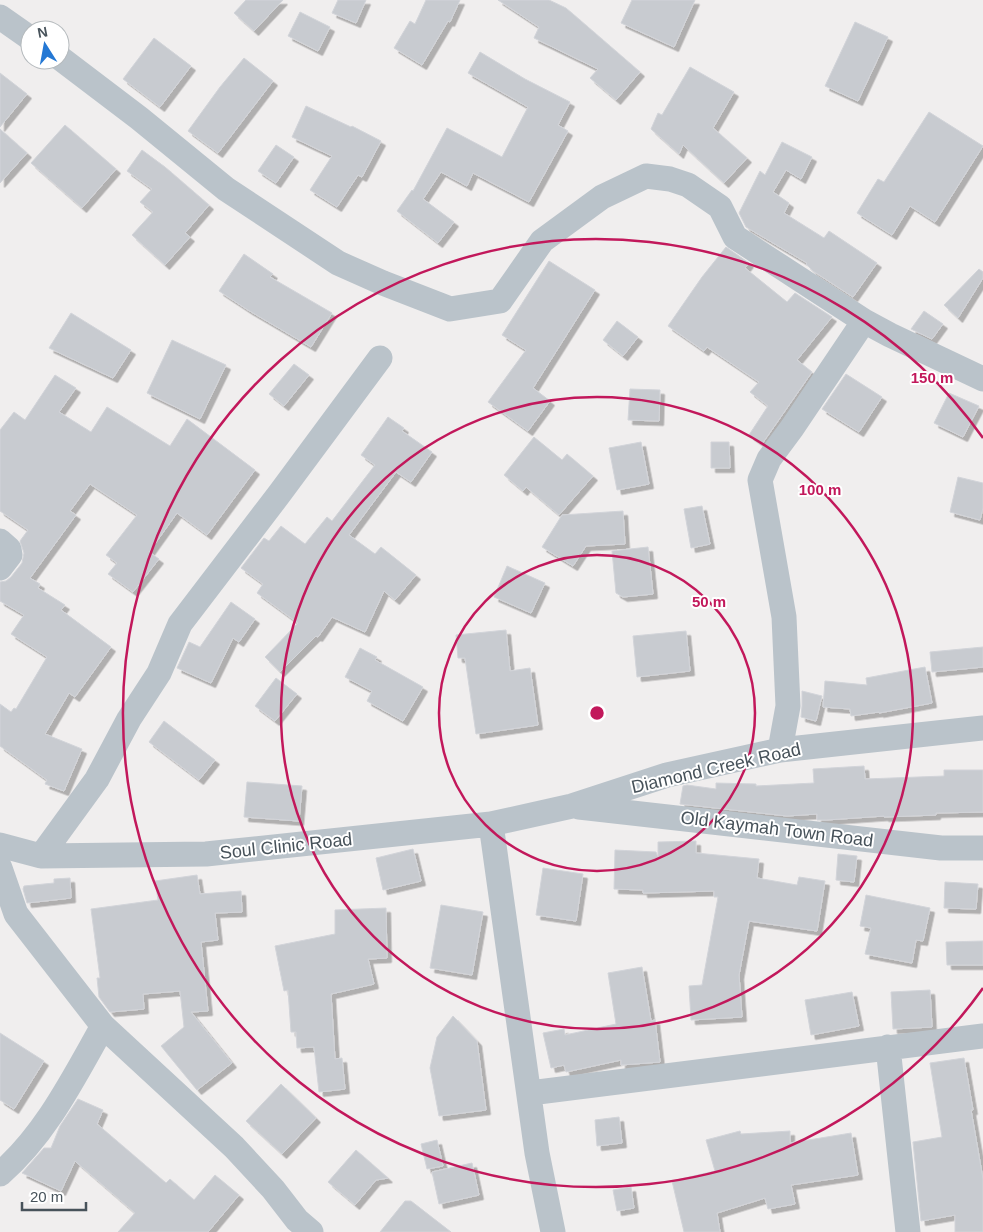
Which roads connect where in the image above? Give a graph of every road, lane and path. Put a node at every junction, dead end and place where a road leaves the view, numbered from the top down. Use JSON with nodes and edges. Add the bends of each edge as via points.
{"nodes":[{"id":1,"x":0,"y":17,"type":"edge"},
{"id":2,"x":20,"y":31,"type":"edge"},
{"id":3,"x":70,"y":66,"type":"edge"},
{"id":4,"x":864,"y":321,"type":"junction"},
{"id":5,"x":380,"y":358,"type":"dead end"},
{"id":6,"x":983,"y":379,"type":"edge"},
{"id":7,"x":0,"y":541,"type":"edge"},
{"id":8,"x":0,"y":568,"type":"edge"},
{"id":9,"x":983,"y":728,"type":"edge"},
{"id":10,"x":780,"y":750,"type":"junction"},
{"id":11,"x":572,"y":806,"type":"junction"},
{"id":12,"x":491,"y":824,"type":"junction"},
{"id":13,"x":0,"y":845,"type":"edge"},
{"id":14,"x":983,"y":848,"type":"edge"},
{"id":15,"x":41,"y":856,"type":"junction"},
{"id":16,"x":0,"y":868,"type":"edge"},
{"id":17,"x":103,"y":1026,"type":"junction"},
{"id":18,"x":983,"y":1036,"type":"edge"},
{"id":19,"x":888,"y":1047,"type":"junction"},
{"id":20,"x":530,"y":1093,"type":"junction"},
{"id":21,"x":0,"y":1174,"type":"edge"},
{"id":22,"x":311,"y":1232,"type":"edge"},
{"id":23,"x":553,"y":1232,"type":"edge"},
{"id":24,"x":908,"y":1232,"type":"edge"}],
"edges":[{"from":1,"to":2,"type":"street"},
{"from":3,"to":4,"type":"street","via":[[226,189],[338,263],[450,309],[500,301],[542,241],[602,197],[646,176],[688,185],[720,207],[735,237]]},
{"from":4,"to":6,"type":"street"},
{"from":4,"to":10,"type":"street","via":[[769,458],[760,480],[784,617],[788,706]]},
{"from":5,"to":15,"type":"street","via":[[180,624],[159,672],[97,779]]},
{"from":7,"to":8,"type":"street","via":[[9,549],[10,555]]},
{"from":9,"to":10,"type":"street","name":"Diamond Creek Road"},
{"from":10,"to":11,"type":"street","name":"Diamond Creek Road","via":[[667,775]]},
{"from":11,"to":12,"type":"street","name":"Soul Clinic Road"},
{"from":11,"to":14,"type":"street","name":"Old Kaymah Town Road","via":[[940,848]]},
{"from":12,"to":15,"type":"street","name":"Soul Clinic Road","via":[[206,854]]},
{"from":12,"to":20,"type":"street"},
{"from":13,"to":15,"type":"street","name":"Soul Clinic Road"},
{"from":16,"to":17,"type":"street","via":[[16,914]]},
{"from":17,"to":21,"type":"street","via":[[43,1129]]},
{"from":17,"to":22,"type":"street","via":[[234,1147]]},
{"from":18,"to":19,"type":"street"},
{"from":19,"to":20,"type":"street"},
{"from":19,"to":24,"type":"street"},
{"from":20,"to":23,"type":"street","via":[[537,1153]]}]}
